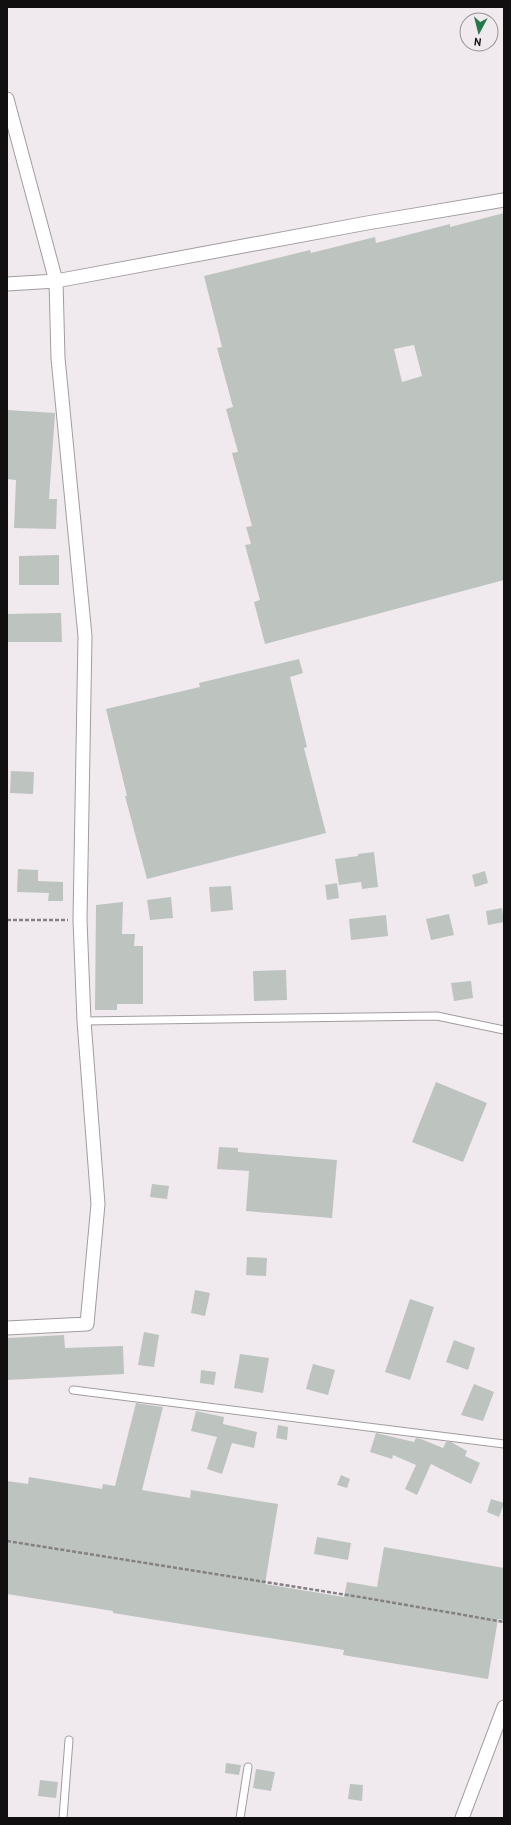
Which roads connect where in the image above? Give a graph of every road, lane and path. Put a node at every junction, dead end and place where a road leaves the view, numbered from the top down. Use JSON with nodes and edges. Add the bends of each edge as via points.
{"nodes":[{"id":1,"x":7,"y":99,"type":"edge"},
{"id":2,"x":504,"y":200,"type":"edge"},
{"id":3,"x":56,"y":281,"type":"junction"},
{"id":4,"x":7,"y":284,"type":"edge"},
{"id":5,"x":7,"y":920,"type":"edge"},
{"id":6,"x":80,"y":920,"type":"junction"},
{"id":7,"x":84,"y":1021,"type":"junction"},
{"id":8,"x":504,"y":1030,"type":"edge"},
{"id":9,"x":7,"y":1328,"type":"edge"},
{"id":10,"x":73,"y":1390,"type":"dead end"},
{"id":11,"x":504,"y":1444,"type":"edge"},
{"id":12,"x":7,"y":1541,"type":"edge"},
{"id":13,"x":504,"y":1622,"type":"edge"},
{"id":14,"x":504,"y":1707,"type":"edge"},
{"id":15,"x":69,"y":1740,"type":"dead end"},
{"id":16,"x":248,"y":1767,"type":"dead end"},
{"id":17,"x":63,"y":1818,"type":"edge"},
{"id":18,"x":240,"y":1818,"type":"edge"},
{"id":19,"x":462,"y":1818,"type":"edge"}],
"edges":[{"from":1,"to":3,"type":"street"},
{"from":2,"to":3,"type":"street"},
{"from":3,"to":4,"type":"street"},
{"from":3,"to":6,"type":"street","via":[[58,358],[85,636]]},
{"from":5,"to":6,"type":"path"},
{"from":6,"to":7,"type":"street"},
{"from":7,"to":8,"type":"lane","via":[[437,1016]]},
{"from":7,"to":9,"type":"street","via":[[98,1204],[87,1324]]},
{"from":10,"to":11,"type":"lane"},
{"from":12,"to":13,"type":"path"},
{"from":14,"to":19,"type":"street"},
{"from":15,"to":17,"type":"lane"},
{"from":16,"to":18,"type":"lane"}]}
